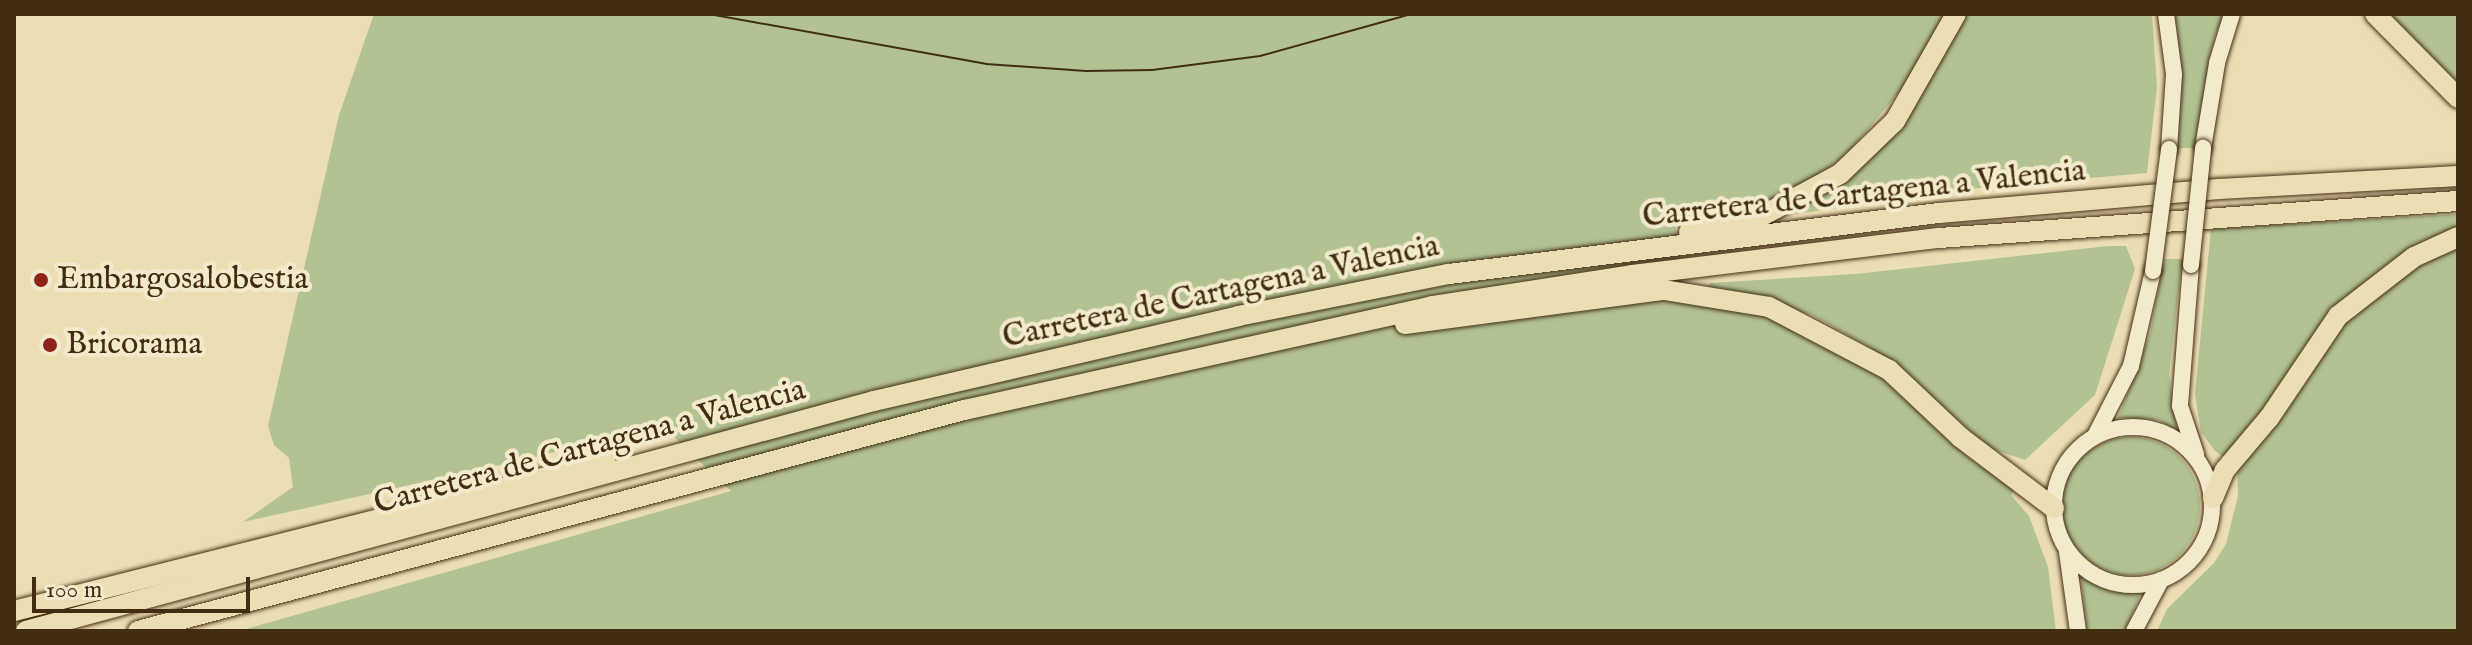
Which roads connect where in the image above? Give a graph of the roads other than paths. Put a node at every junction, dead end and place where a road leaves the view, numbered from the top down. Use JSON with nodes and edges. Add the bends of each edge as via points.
{"nodes":[{"id":1,"x":1956,"y":14,"type":"edge"},
{"id":2,"x":2166,"y":14,"type":"edge"},
{"id":3,"x":2232,"y":14,"type":"edge"},
{"id":4,"x":2375,"y":14,"type":"edge"},
{"id":5,"x":2458,"y":98,"type":"edge"},
{"id":6,"x":2458,"y":176,"type":"edge"},
{"id":7,"x":2458,"y":201,"type":"edge"},
{"id":8,"x":2458,"y":237,"type":"edge"},
{"id":9,"x":1449,"y":274,"type":"junction"},
{"id":10,"x":1242,"y":346,"type":"junction"},
{"id":11,"x":2095,"y":436,"type":"junction"},
{"id":12,"x":669,"y":453,"type":"junction"},
{"id":13,"x":2200,"y":463,"type":"junction"},
{"id":14,"x":2213,"y":498,"type":"junction"},
{"id":15,"x":2054,"y":508,"type":"junction"},
{"id":16,"x":2065,"y":547,"type":"junction"},
{"id":17,"x":2161,"y":580,"type":"junction"},
{"id":18,"x":14,"y":611,"type":"edge"},
{"id":19,"x":26,"y":631,"type":"edge"},
{"id":20,"x":138,"y":631,"type":"edge"},
{"id":21,"x":2078,"y":631,"type":"edge"},
{"id":22,"x":2134,"y":631,"type":"edge"}],
"edges":[{"from":1,"to":9,"type":"highway","via":[[1886,133],[1805,197],[1760,217]]},
{"from":2,"to":11,"type":"main road","bridge":true,"via":[[2174,74],[2153,271],[2131,366]]},
{"from":3,"to":13,"type":"main road","bridge":true,"via":[[2217,63],[2203,148],[2180,406]]},
{"from":4,"to":5,"type":"highway"},
{"from":6,"to":9,"type":"highway","name":"Carretera de Cartagena a Valencia","via":[[2219,189],[1939,213]]},
{"from":7,"to":10,"type":"highway","name":"Carretera de Cartagena a Valencia","via":[[1924,240],[1517,292]]},
{"from":8,"to":14,"type":"highway","via":[[2414,257],[2338,316],[2269,418],[2225,470]]},
{"from":9,"to":12,"type":"highway","name":"Carretera de Cartagena a Valencia","via":[[1081,352]]},
{"from":10,"to":15,"type":"highway","via":[[1664,290],[1721,297],[1769,307],[1867,356]]},
{"from":10,"to":20,"type":"highway","name":"Carretera de Cartagena a Valencia","via":[[912,423]]},
{"from":11,"to":13,"type":"main road","via":[[2117,428],[2164,432]]},
{"from":11,"to":15,"type":"main road","via":[[2064,466]]},
{"from":12,"to":18,"type":"highway","via":[[573,466]]},
{"from":12,"to":19,"type":"highway","name":"Carretera de Cartagena a Valencia","via":[[400,532]]},
{"from":13,"to":14,"type":"main road"},
{"from":14,"to":17,"type":"main road","via":[[2211,524],[2201,548],[2184,567]]},
{"from":15,"to":16,"type":"main road"},
{"from":16,"to":17,"type":"main road","via":[[2079,564],[2108,580],[2140,585]]},
{"from":16,"to":21,"type":"main road"},
{"from":17,"to":22,"type":"main road"}]}
